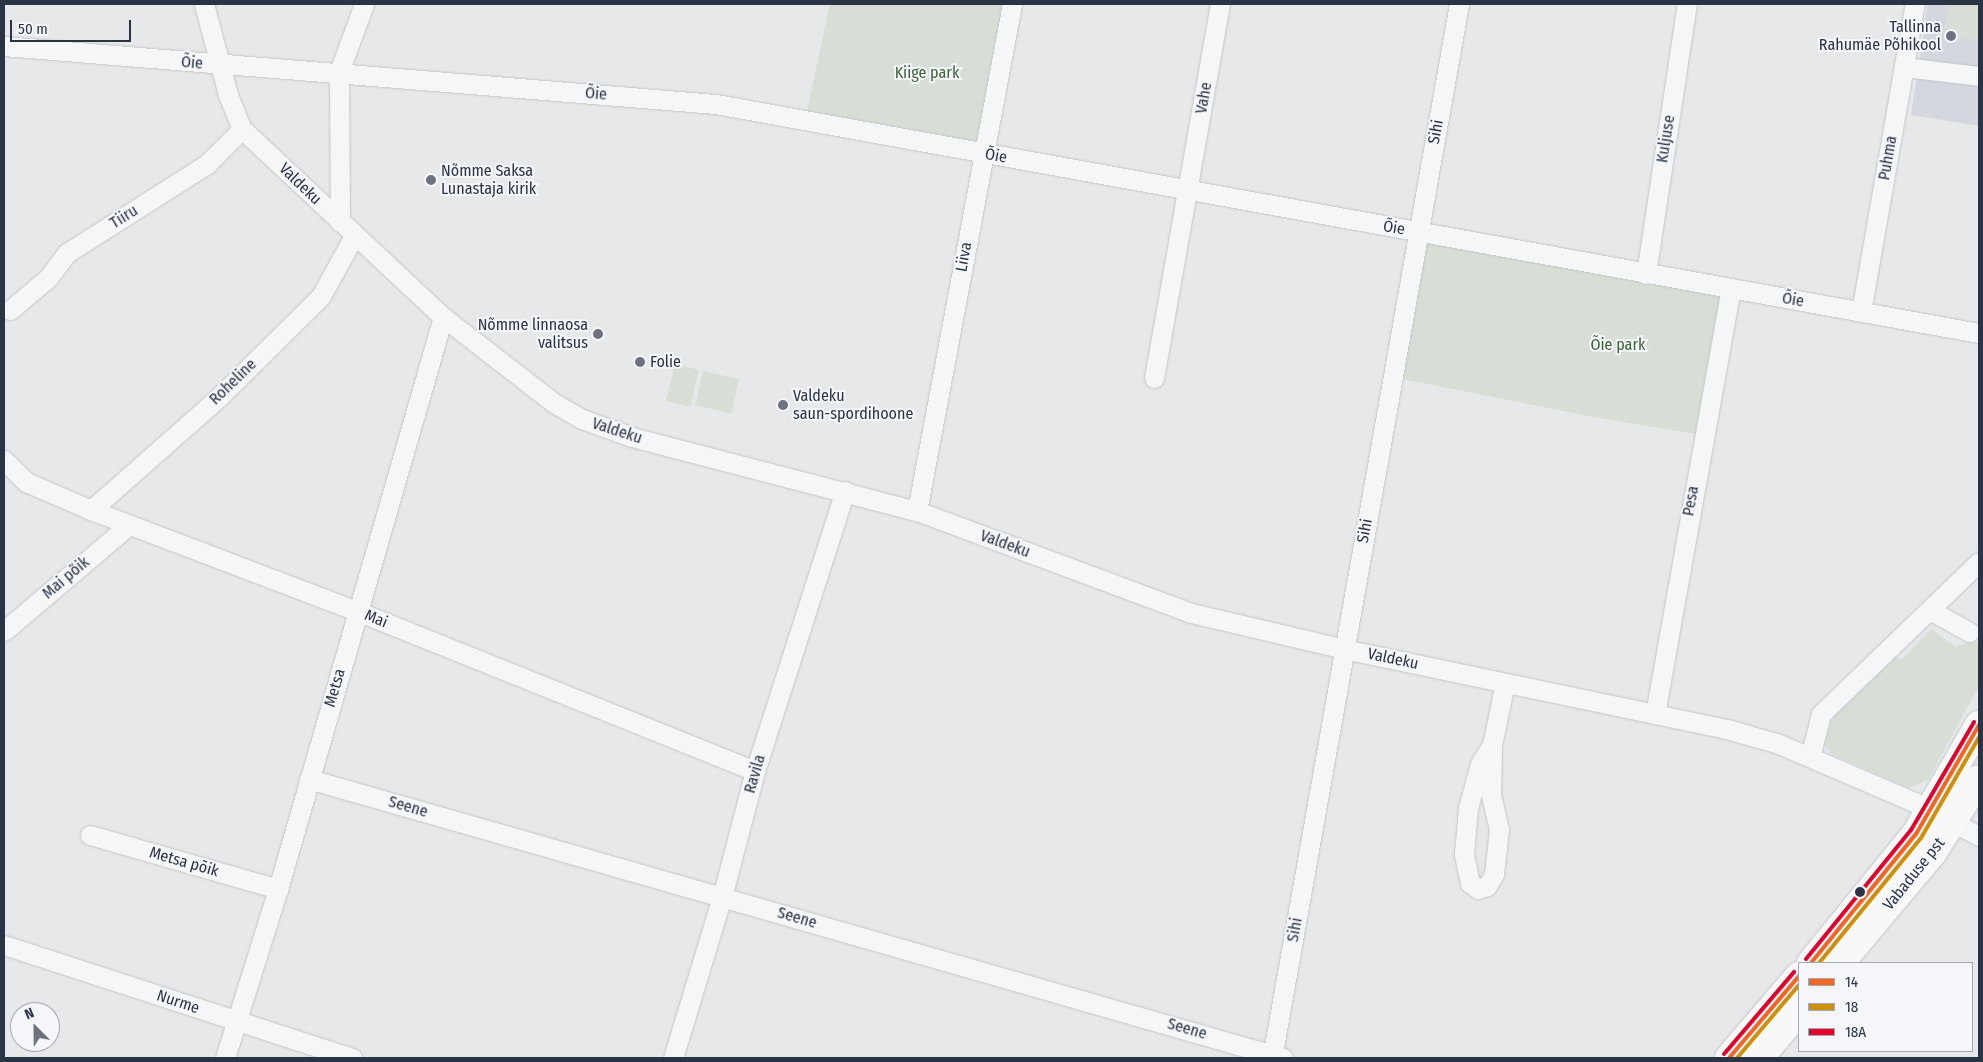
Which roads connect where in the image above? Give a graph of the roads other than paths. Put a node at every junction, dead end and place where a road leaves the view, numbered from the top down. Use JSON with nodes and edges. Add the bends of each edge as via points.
{"nodes":[{"id":1,"x":204,"y":4,"type":"edge"},
{"id":2,"x":364,"y":4,"type":"edge"},
{"id":3,"x":1012,"y":4,"type":"edge"},
{"id":4,"x":1220,"y":4,"type":"edge"},
{"id":5,"x":1459,"y":4,"type":"edge"},
{"id":6,"x":1686,"y":4,"type":"edge"},
{"id":7,"x":1915,"y":4,"type":"edge"},
{"id":8,"x":4,"y":46,"type":"edge"},
{"id":9,"x":220,"y":65,"type":"junction"},
{"id":10,"x":1904,"y":67,"type":"junction"},
{"id":11,"x":339,"y":72,"type":"junction"},
{"id":12,"x":1979,"y":76,"type":"edge"},
{"id":13,"x":242,"y":129,"type":"junction"},
{"id":14,"x":983,"y":154,"type":"junction"},
{"id":15,"x":1188,"y":192,"type":"junction"},
{"id":16,"x":340,"y":222,"type":"junction"},
{"id":17,"x":1418,"y":232,"type":"junction"},
{"id":18,"x":354,"y":236,"type":"junction"},
{"id":19,"x":1646,"y":274,"type":"junction"},
{"id":20,"x":1730,"y":288,"type":"junction"},
{"id":21,"x":10,"y":310,"type":"dead end"},
{"id":22,"x":1861,"y":312,"type":"junction"},
{"id":23,"x":443,"y":317,"type":"junction"},
{"id":24,"x":1979,"y":333,"type":"edge"},
{"id":25,"x":1154,"y":378,"type":"dead end"},
{"id":26,"x":4,"y":460,"type":"edge"},
{"id":27,"x":845,"y":491,"type":"junction"},
{"id":28,"x":91,"y":510,"type":"junction"},
{"id":29,"x":917,"y":511,"type":"junction"},
{"id":30,"x":129,"y":525,"type":"junction"},
{"id":31,"x":1979,"y":562,"type":"edge"},
{"id":32,"x":1930,"y":610,"type":"junction"},
{"id":33,"x":357,"y":611,"type":"junction"},
{"id":34,"x":4,"y":631,"type":"edge"},
{"id":35,"x":1969,"y":632,"type":"dead end"},
{"id":36,"x":1344,"y":649,"type":"junction"},
{"id":37,"x":1506,"y":683,"type":"junction"},
{"id":38,"x":1655,"y":714,"type":"junction"},
{"id":39,"x":1979,"y":725,"type":"edge"},
{"id":40,"x":1492,"y":745,"type":"junction"},
{"id":41,"x":1810,"y":757,"type":"junction"},
{"id":42,"x":755,"y":771,"type":"junction"},
{"id":43,"x":309,"y":779,"type":"junction"},
{"id":44,"x":1979,"y":779,"type":"edge"},
{"id":45,"x":1943,"y":817,"type":"junction"},
{"id":46,"x":90,"y":836,"type":"dead end"},
{"id":47,"x":1979,"y":836,"type":"edge"},
{"id":48,"x":278,"y":889,"type":"junction"},
{"id":49,"x":722,"y":897,"type":"junction"},
{"id":50,"x":4,"y":944,"type":"edge"},
{"id":51,"x":1811,"y":962,"type":"edge"},
{"id":52,"x":1841,"y":962,"type":"edge"},
{"id":53,"x":1798,"y":977,"type":"edge"},
{"id":54,"x":1798,"y":1012,"type":"edge"},
{"id":55,"x":236,"y":1021,"type":"junction"},
{"id":56,"x":1276,"y":1057,"type":"edge"},
{"id":57,"x":225,"y":1058,"type":"edge"},
{"id":58,"x":352,"y":1058,"type":"edge"},
{"id":59,"x":673,"y":1058,"type":"edge"},
{"id":60,"x":1729,"y":1058,"type":"edge"},
{"id":61,"x":1759,"y":1058,"type":"edge"}],
"edges":[{"from":1,"to":9,"type":"street","name":"Valdeku"},
{"from":2,"to":11,"type":"street"},
{"from":3,"to":14,"type":"street","name":"Liiva"},
{"from":4,"to":15,"type":"street","name":"Vahe"},
{"from":5,"to":17,"type":"street","name":"Sihi"},
{"from":6,"to":19,"type":"street","name":"Kuljuse"},
{"from":7,"to":10,"type":"street","name":"Puhma"},
{"from":8,"to":9,"type":"street","name":"Õie"},
{"from":9,"to":11,"type":"street","name":"Õie"},
{"from":9,"to":13,"type":"street","name":"Valdeku"},
{"from":10,"to":12,"type":"street"},
{"from":10,"to":22,"type":"street","name":"Puhma"},
{"from":11,"to":14,"type":"street","name":"Õie","via":[[716,104]]},
{"from":11,"to":16,"type":"street"},
{"from":13,"to":16,"type":"street","name":"Valdeku"},
{"from":13,"to":21,"type":"street","name":"Tiiru","via":[[207,164],[67,253],[48,278]]},
{"from":14,"to":15,"type":"street","name":"Õie"},
{"from":14,"to":29,"type":"street","name":"Liiva"},
{"from":15,"to":17,"type":"street","name":"Õie"},
{"from":15,"to":25,"type":"street","name":"Vahe"},
{"from":16,"to":18,"type":"street","name":"Valdeku"},
{"from":17,"to":19,"type":"street","name":"Õie"},
{"from":17,"to":36,"type":"street","name":"Sihi"},
{"from":18,"to":23,"type":"street","name":"Valdeku"},
{"from":18,"to":28,"type":"street","name":"Roheline","via":[[321,296],[219,397]]},
{"from":19,"to":20,"type":"street","name":"Õie"},
{"from":20,"to":22,"type":"street","name":"Õie"},
{"from":20,"to":38,"type":"street","name":"Pesa"},
{"from":22,"to":24,"type":"street","name":"Õie"},
{"from":23,"to":27,"type":"street","name":"Valdeku","via":[[554,404],[582,419],[632,437]]},
{"from":23,"to":33,"type":"street","name":"Metsa"},
{"from":26,"to":28,"type":"street","name":"Mai","via":[[26,482]]},
{"from":27,"to":29,"type":"street","name":"Valdeku"},
{"from":27,"to":42,"type":"street","name":"Ravila"},
{"from":28,"to":30,"type":"street","name":"Mai"},
{"from":29,"to":36,"type":"street","name":"Valdeku","via":[[1191,613]]},
{"from":30,"to":33,"type":"street","name":"Mai"},
{"from":30,"to":34,"type":"street","name":"Mai põik"},
{"from":31,"to":32,"type":"street"},
{"from":32,"to":35,"type":"street"},
{"from":32,"to":41,"type":"street","via":[[1821,714]]},
{"from":33,"to":42,"type":"street","name":"Mai"},
{"from":33,"to":43,"type":"street","name":"Metsa"},
{"from":36,"to":37,"type":"street","name":"Valdeku"},
{"from":36,"to":56,"type":"street","name":"Sihi"},
{"from":37,"to":38,"type":"street","name":"Valdeku"},
{"from":37,"to":40,"type":"street"},
{"from":38,"to":41,"type":"street","name":"Valdeku","via":[[1727,729]]},
{"from":39,"to":45,"type":"highway","name":"Vabaduse pst"},
{"from":40,"to":40,"type":"street","via":[[1480,764],[1468,808],[1464,844],[1470,883],[1478,889],[1487,886],[1494,874],[1499,828],[1491,795]]},
{"from":41,"to":45,"type":"street","name":"Valdeku"},
{"from":42,"to":49,"type":"street","name":"Ravila"},
{"from":43,"to":48,"type":"street","name":"Metsa"},
{"from":43,"to":49,"type":"street","name":"Seene"},
{"from":44,"to":45,"type":"highway","name":"Vabaduse pst"},
{"from":45,"to":47,"type":"street","name":"Valdeku"},
{"from":45,"to":51,"type":"highway","name":"Vabaduse pst"},
{"from":45,"to":52,"type":"highway","name":"Vabaduse pst"},
{"from":46,"to":48,"type":"street","name":"Metsa põik"},
{"from":48,"to":55,"type":"street","name":"Metsa"},
{"from":49,"to":56,"type":"street","name":"Seene"},
{"from":49,"to":59,"type":"street","name":"Ravila"},
{"from":50,"to":55,"type":"street","name":"Nurme"},
{"from":53,"to":60,"type":"highway"},
{"from":54,"to":61,"type":"highway"},
{"from":55,"to":57,"type":"street","name":"Metsa"},
{"from":55,"to":58,"type":"street","name":"Nurme"}]}
